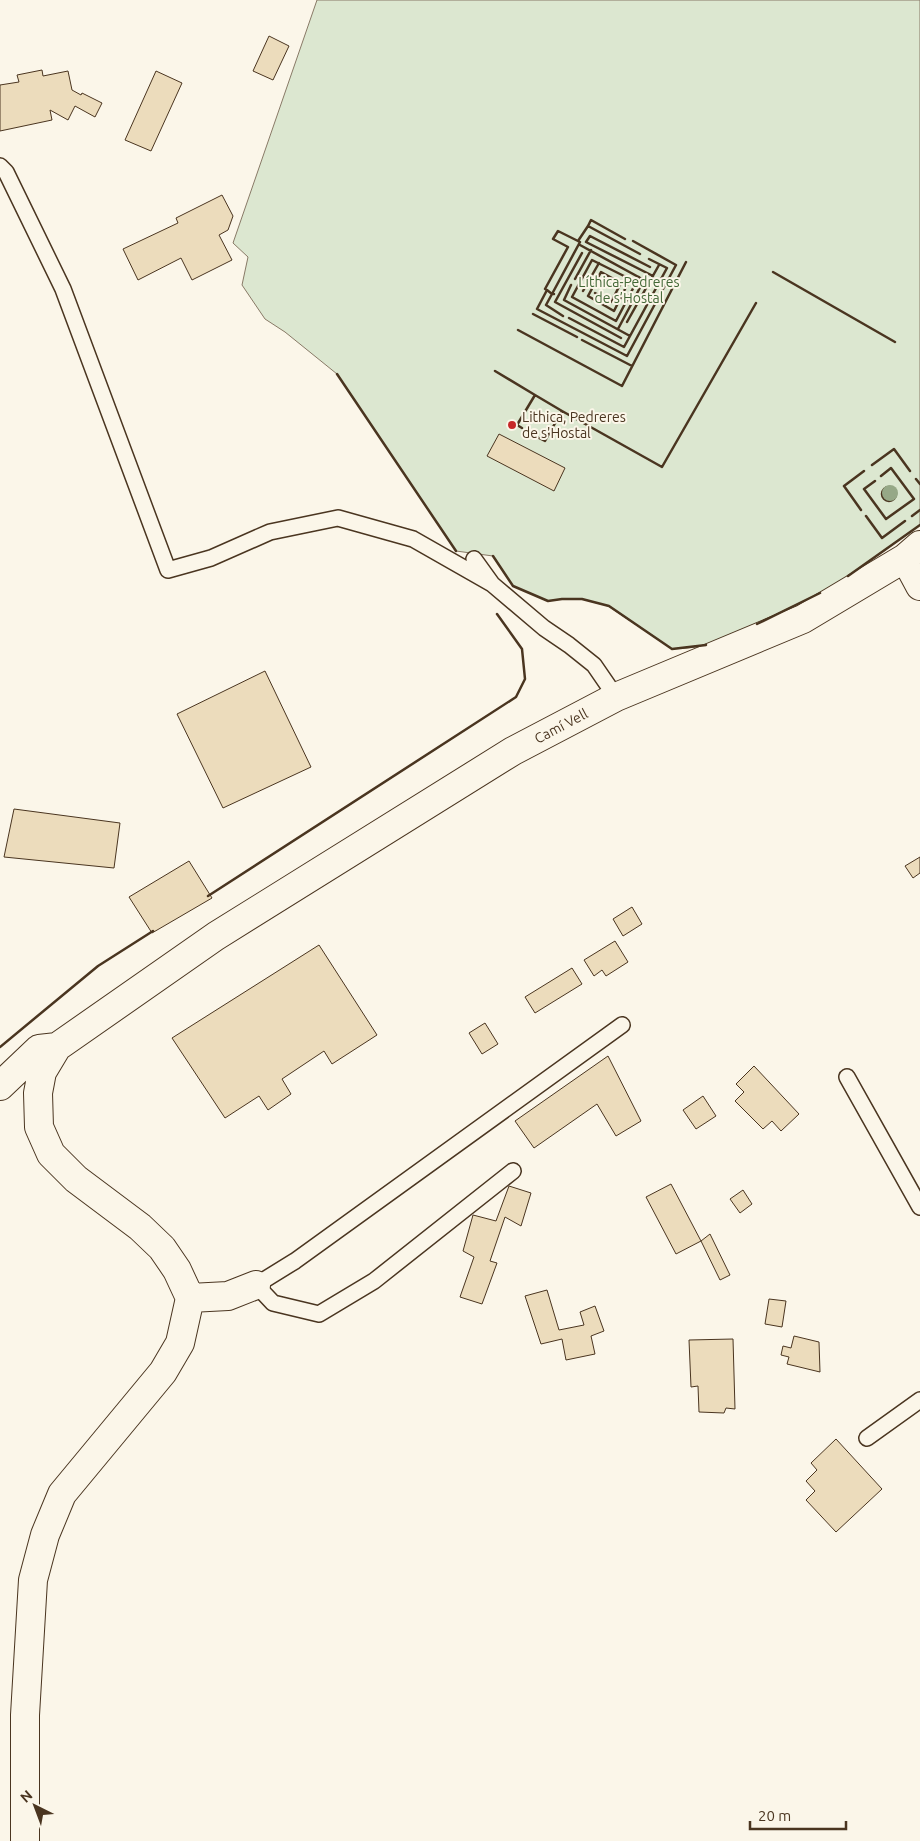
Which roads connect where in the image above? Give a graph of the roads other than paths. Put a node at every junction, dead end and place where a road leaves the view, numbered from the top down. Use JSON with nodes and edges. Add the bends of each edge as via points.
{"nodes":[{"id":1,"x":0,"y":166,"type":"edge"},
{"id":2,"x":912,"y":551,"type":"edge"},
{"id":3,"x":474,"y":559,"type":"dead end"},
{"id":4,"x":492,"y":584,"type":"junction"},
{"id":5,"x":920,"y":586,"type":"edge"},
{"id":6,"x":616,"y":697,"type":"junction"},
{"id":7,"x":622,"y":1025,"type":"dead end"},
{"id":8,"x":57,"y":1047,"type":"junction"},
{"id":9,"x":847,"y":1077,"type":"dead end"},
{"id":10,"x":0,"y":1086,"type":"edge"},
{"id":11,"x":513,"y":1171,"type":"dead end"},
{"id":12,"x":920,"y":1207,"type":"edge"},
{"id":13,"x":256,"y":1285,"type":"junction"},
{"id":14,"x":190,"y":1298,"type":"junction"},
{"id":15,"x":920,"y":1400,"type":"edge"},
{"id":16,"x":867,"y":1438,"type":"dead end"},
{"id":17,"x":25,"y":1841,"type":"edge"}],
"edges":[{"from":1,"to":4,"type":"lane","via":[[6,172],[63,289],[168,570],[211,558],[270,532],[338,518],[413,540]]},
{"from":2,"to":5,"type":"street"},
{"from":2,"to":6,"type":"street","name":"Camí Vell","via":[[804,619]]},
{"from":3,"to":4,"type":"lane"},
{"from":4,"to":6,"type":"lane","via":[[594,665]]},
{"from":6,"to":8,"type":"street","name":"Camí Vell","via":[[513,751],[216,936]]},
{"from":7,"to":13,"type":"lane","via":[[295,1261]]},
{"from":8,"to":10,"type":"street","via":[[39,1050]]},
{"from":8,"to":14,"type":"street","via":[[42,1072],[38,1093],[39,1127],[51,1154],[76,1179],[140,1227],[162,1248]]},
{"from":9,"to":12,"type":"lane"},
{"from":11,"to":13,"type":"lane","via":[[374,1281],[320,1314],[273,1303]]},
{"from":13,"to":14,"type":"street","via":[[228,1296]]},
{"from":14,"to":17,"type":"street","via":[[180,1343],[163,1372],[62,1494],[45,1535],[33,1580],[25,1715]]},
{"from":15,"to":16,"type":"lane"}]}
